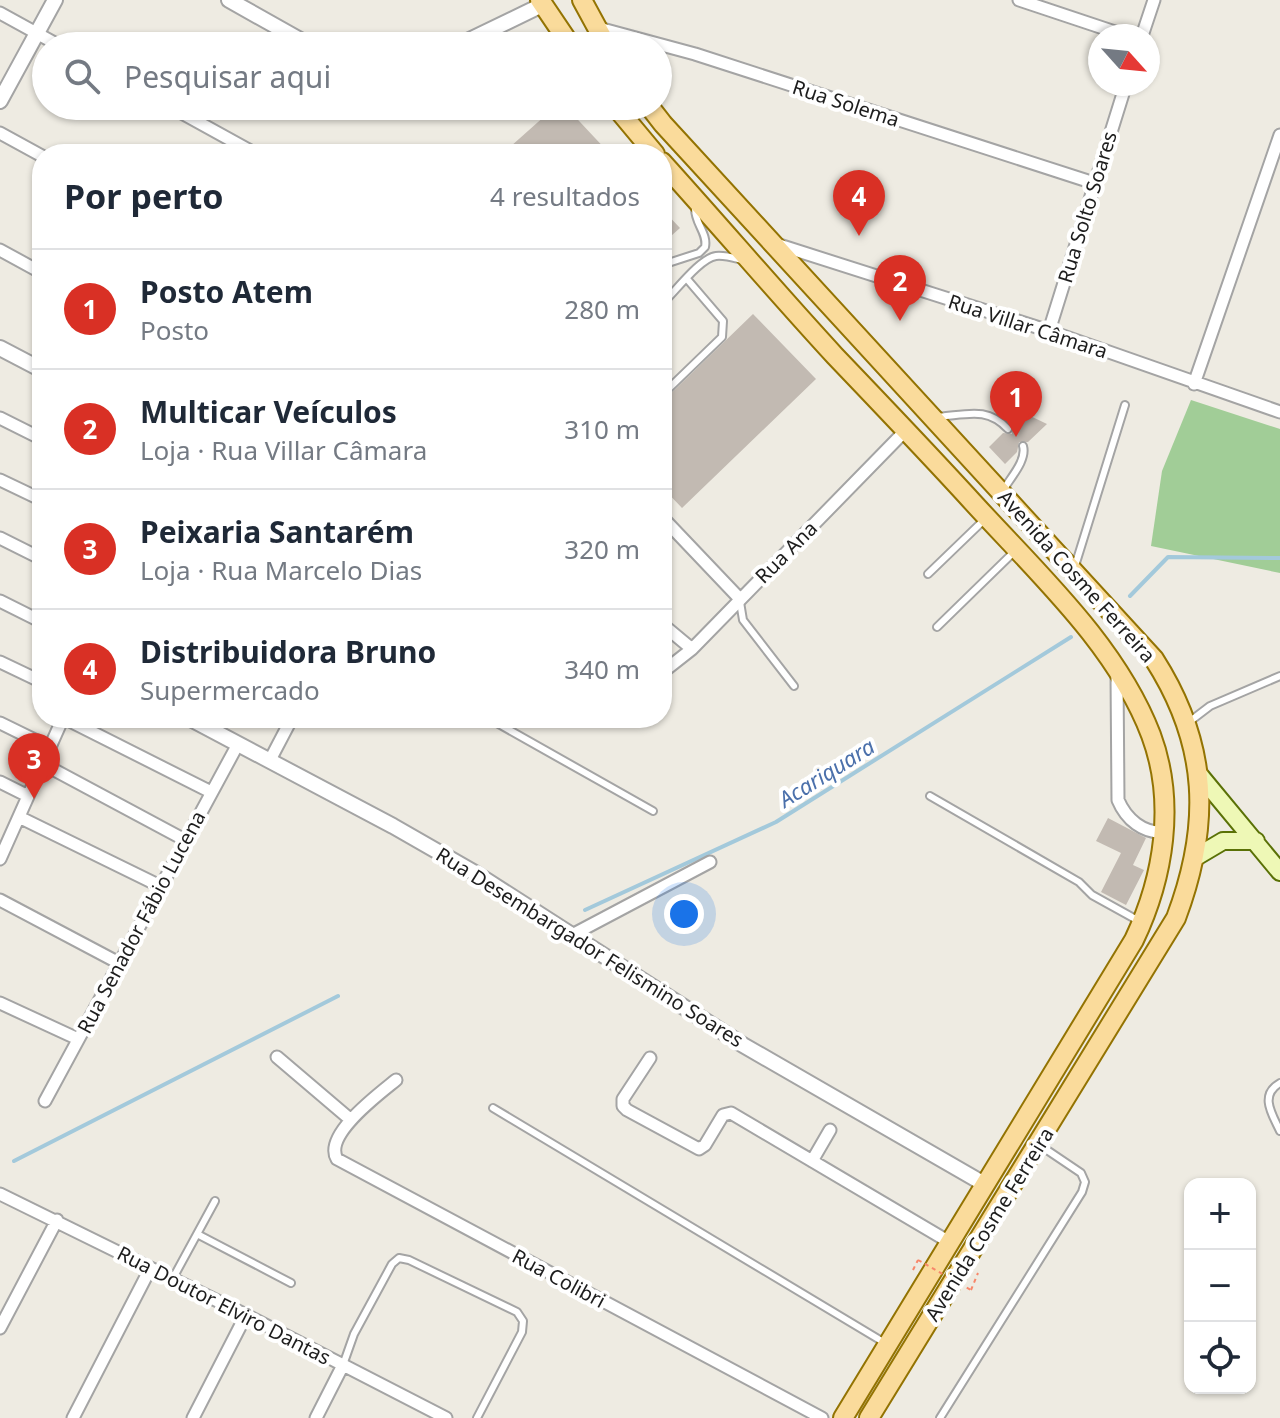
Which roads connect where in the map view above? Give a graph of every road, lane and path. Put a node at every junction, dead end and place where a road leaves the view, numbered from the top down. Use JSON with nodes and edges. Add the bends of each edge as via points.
{"nodes":[{"id":1,"x":55,"y":0,"type":"edge"},
{"id":2,"x":229,"y":0,"type":"edge"},
{"id":3,"x":582,"y":0,"type":"edge"},
{"id":4,"x":1019,"y":0,"type":"edge"},
{"id":5,"x":1154,"y":0,"type":"edge"},
{"id":6,"x":541,"y":3,"type":"edge"},
{"id":7,"x":0,"y":13,"type":"edge"},
{"id":8,"x":1091,"y":24,"type":"edge"},
{"id":9,"x":1146,"y":24,"type":"edge"},
{"id":10,"x":595,"y":27,"type":"junction"},
{"id":11,"x":34,"y":32,"type":"edge"},
{"id":12,"x":37,"y":32,"type":"edge"},
{"id":13,"x":286,"y":32,"type":"edge"},
{"id":14,"x":484,"y":32,"type":"edge"},
{"id":15,"x":561,"y":32,"type":"edge"},
{"id":16,"x":598,"y":32,"type":"edge"},
{"id":17,"x":614,"y":32,"type":"edge"},
{"id":18,"x":32,"y":41,"type":"edge"},
{"id":19,"x":672,"y":48,"type":"edge"},
{"id":20,"x":1122,"y":96,"type":"edge"},
{"id":21,"x":0,"y":101,"type":"edge"},
{"id":22,"x":194,"y":120,"type":"edge"},
{"id":23,"x":627,"y":120,"type":"edge"},
{"id":24,"x":660,"y":120,"type":"edge"},
{"id":25,"x":0,"y":133,"type":"edge"},
{"id":26,"x":1280,"y":135,"type":"edge"},
{"id":27,"x":238,"y":144,"type":"edge"},
{"id":28,"x":647,"y":144,"type":"edge"},
{"id":29,"x":32,"y":151,"type":"edge"},
{"id":30,"x":672,"y":173,"type":"edge"},
{"id":31,"x":1094,"y":183,"type":"junction"},
{"id":32,"x":696,"y":200,"type":"junction"},
{"id":33,"x":775,"y":244,"type":"junction"},
{"id":34,"x":0,"y":250,"type":"edge"},
{"id":35,"x":672,"y":262,"type":"edge"},
{"id":36,"x":752,"y":263,"type":"junction"},
{"id":37,"x":32,"y":268,"type":"edge"},
{"id":38,"x":687,"y":279,"type":"junction"},
{"id":39,"x":672,"y":294,"type":"edge"},
{"id":40,"x":1049,"y":331,"type":"junction"},
{"id":41,"x":0,"y":348,"type":"edge"},
{"id":42,"x":32,"y":365,"type":"edge"},
{"id":43,"x":1194,"y":384,"type":"junction"},
{"id":44,"x":672,"y":385,"type":"edge"},
{"id":45,"x":1125,"y":405,"type":"dead end"},
{"id":46,"x":1280,"y":412,"type":"edge"},
{"id":47,"x":0,"y":418,"type":"edge"},
{"id":48,"x":934,"y":418,"type":"junction"},
{"id":49,"x":1008,"y":429,"type":"dead end"},
{"id":50,"x":906,"y":430,"type":"junction"},
{"id":51,"x":32,"y":434,"type":"edge"},
{"id":52,"x":1023,"y":446,"type":"dead end"},
{"id":53,"x":0,"y":480,"type":"edge"},
{"id":54,"x":1002,"y":492,"type":"junction"},
{"id":55,"x":32,"y":495,"type":"edge"},
{"id":56,"x":987,"y":518,"type":"junction"},
{"id":57,"x":672,"y":528,"type":"edge"},
{"id":58,"x":0,"y":538,"type":"edge"},
{"id":59,"x":1016,"y":550,"type":"junction"},
{"id":60,"x":32,"y":554,"type":"edge"},
{"id":61,"x":1074,"y":570,"type":"junction"},
{"id":62,"x":928,"y":574,"type":"dead end"},
{"id":63,"x":740,"y":599,"type":"junction"},
{"id":64,"x":0,"y":601,"type":"edge"},
{"id":65,"x":32,"y":617,"type":"edge"},
{"id":66,"x":937,"y":627,"type":"dead end"},
{"id":67,"x":672,"y":632,"type":"edge"},
{"id":68,"x":692,"y":649,"type":"junction"},
{"id":69,"x":0,"y":662,"type":"edge"},
{"id":70,"x":672,"y":665,"type":"edge"},
{"id":71,"x":1118,"y":667,"type":"junction"},
{"id":72,"x":1280,"y":676,"type":"edge"},
{"id":73,"x":32,"y":677,"type":"edge"},
{"id":74,"x":794,"y":686,"type":"dead end"},
{"id":75,"x":0,"y":723,"type":"edge"},
{"id":76,"x":1186,"y":724,"type":"junction"},
{"id":77,"x":58,"y":728,"type":"edge"},
{"id":78,"x":83,"y":728,"type":"edge"},
{"id":79,"x":208,"y":728,"type":"edge"},
{"id":80,"x":287,"y":728,"type":"edge"},
{"id":81,"x":506,"y":728,"type":"edge"},
{"id":82,"x":238,"y":744,"type":"junction"},
{"id":83,"x":49,"y":747,"type":"junction"},
{"id":84,"x":270,"y":760,"type":"junction"},
{"id":85,"x":43,"y":764,"type":"junction"},
{"id":86,"x":1198,"y":773,"type":"junction"},
{"id":87,"x":0,"y":782,"type":"edge"},
{"id":88,"x":211,"y":792,"type":"junction"},
{"id":89,"x":28,"y":796,"type":"junction"},
{"id":90,"x":930,"y":796,"type":"dead end"},
{"id":91,"x":653,"y":811,"type":"dead end"},
{"id":92,"x":19,"y":817,"type":"junction"},
{"id":93,"x":1165,"y":832,"type":"junction"},
{"id":94,"x":4,"y":840,"type":"edge"},
{"id":95,"x":185,"y":840,"type":"junction"},
{"id":96,"x":1256,"y":841,"type":"junction"},
{"id":97,"x":1196,"y":857,"type":"junction"},
{"id":98,"x":0,"y":859,"type":"edge"},
{"id":99,"x":710,"y":862,"type":"dead end"},
{"id":100,"x":1280,"y":872,"type":"edge"},
{"id":101,"x":160,"y":886,"type":"junction"},
{"id":102,"x":0,"y":900,"type":"edge"},
{"id":103,"x":1142,"y":923,"type":"junction"},
{"id":104,"x":572,"y":935,"type":"junction"},
{"id":105,"x":119,"y":963,"type":"junction"},
{"id":106,"x":1,"y":1005,"type":"edge"},
{"id":107,"x":78,"y":1039,"type":"junction"},
{"id":108,"x":277,"y":1057,"type":"dead end"},
{"id":109,"x":650,"y":1058,"type":"dead end"},
{"id":110,"x":396,"y":1080,"type":"dead end"},
{"id":111,"x":1280,"y":1083,"type":"edge"},
{"id":112,"x":45,"y":1101,"type":"dead end"},
{"id":113,"x":493,"y":1108,"type":"dead end"},
{"id":114,"x":351,"y":1120,"type":"junction"},
{"id":115,"x":830,"y":1130,"type":"dead end"},
{"id":116,"x":1280,"y":1131,"type":"edge"},
{"id":117,"x":1038,"y":1144,"type":"junction"},
{"id":118,"x":812,"y":1161,"type":"junction"},
{"id":119,"x":986,"y":1185,"type":"junction"},
{"id":120,"x":0,"y":1194,"type":"edge"},
{"id":121,"x":215,"y":1201,"type":"dead end"},
{"id":122,"x":57,"y":1220,"type":"junction"},
{"id":123,"x":199,"y":1235,"type":"junction"},
{"id":124,"x":951,"y":1243,"type":"junction"},
{"id":125,"x":918,"y":1260,"type":"dead end"},
{"id":126,"x":150,"y":1269,"type":"junction"},
{"id":127,"x":172,"y":1280,"type":"junction"},
{"id":128,"x":291,"y":1283,"type":"dead end"},
{"id":129,"x":971,"y":1290,"type":"dead end"},
{"id":130,"x":246,"y":1315,"type":"junction"},
{"id":131,"x":0,"y":1328,"type":"edge"},
{"id":132,"x":888,"y":1345,"type":"junction"},
{"id":133,"x":343,"y":1365,"type":"junction"},
{"id":134,"x":73,"y":1418,"type":"edge"},
{"id":135,"x":193,"y":1418,"type":"edge"},
{"id":136,"x":316,"y":1418,"type":"edge"},
{"id":137,"x":446,"y":1418,"type":"edge"},
{"id":138,"x":477,"y":1418,"type":"edge"},
{"id":139,"x":822,"y":1418,"type":"edge"},
{"id":140,"x":843,"y":1418,"type":"edge"},
{"id":141,"x":869,"y":1418,"type":"edge"},
{"id":142,"x":940,"y":1418,"type":"edge"}],
"edges":[{"from":1,"to":12,"type":"street"},
{"from":2,"to":13,"type":"street"},
{"from":3,"to":10,"type":"main road"},
{"from":4,"to":8,"type":"street"},
{"from":5,"to":9,"type":"street"},
{"from":6,"to":14,"type":"street"},
{"from":6,"to":15,"type":"main road"},
{"from":7,"to":11,"type":"street"},
{"from":10,"to":16,"type":"main road"},
{"from":10,"to":17,"type":"street","name":"Rua Solema"},
{"from":18,"to":21,"type":"street"},
{"from":19,"to":31,"type":"street","name":"Rua Solema"},
{"from":20,"to":31,"type":"street","name":"Rua Solto Soares"},
{"from":22,"to":27,"type":"street"},
{"from":23,"to":28,"type":"main road"},
{"from":24,"to":33,"type":"main road","name":"Avenida Cosme Ferreira"},
{"from":25,"to":29,"type":"street"},
{"from":26,"to":43,"type":"street"},
{"from":30,"to":32,"type":"main road","name":"Avenida Cosme Ferreira"},
{"from":31,"to":40,"type":"street","name":"Rua Solto Soares"},
{"from":32,"to":35,"type":"lane","via":[[695,220],[705,247]]},
{"from":32,"to":36,"type":"main road","name":"Avenida Cosme Ferreira"},
{"from":33,"to":40,"type":"street","name":"Rua Villar Câmara"},
{"from":33,"to":48,"type":"main road","name":"Avenida Cosme Ferreira"},
{"from":34,"to":37,"type":"street"},
{"from":36,"to":38,"type":"lane","via":[[710,257]]},
{"from":36,"to":50,"type":"main road","name":"Avenida Cosme Ferreira"},
{"from":38,"to":39,"type":"lane"},
{"from":38,"to":44,"type":"lane","via":[[723,321],[724,330]]},
{"from":40,"to":43,"type":"street","name":"Rua Villar Câmara"},
{"from":41,"to":42,"type":"street"},
{"from":43,"to":46,"type":"street","name":"Rua Villar Câmara"},
{"from":45,"to":61,"type":"lane"},
{"from":47,"to":51,"type":"street"},
{"from":48,"to":49,"type":"lane","via":[[985,413]]},
{"from":48,"to":54,"type":"main road","name":"Avenida Cosme Ferreira"},
{"from":50,"to":56,"type":"main road","name":"Avenida Cosme Ferreira"},
{"from":50,"to":63,"type":"street","name":"Rua Ana"},
{"from":52,"to":54,"type":"lane","via":[[1023,458]]},
{"from":53,"to":55,"type":"street"},
{"from":54,"to":61,"type":"main road","name":"Avenida Cosme Ferreira"},
{"from":56,"to":59,"type":"main road","name":"Avenida Cosme Ferreira"},
{"from":56,"to":62,"type":"lane"},
{"from":57,"to":63,"type":"street"},
{"from":58,"to":60,"type":"street"},
{"from":59,"to":66,"type":"lane"},
{"from":59,"to":71,"type":"main road","name":"Avenida Cosme Ferreira"},
{"from":61,"to":76,"type":"main road","name":"Avenida Cosme Ferreira","via":[[1154,659]]},
{"from":63,"to":68,"type":"street","name":"Rua Ana"},
{"from":63,"to":74,"type":"lane","via":[[743,620]]},
{"from":64,"to":65,"type":"street"},
{"from":67,"to":68,"type":"street"},
{"from":68,"to":70,"type":"street","name":"Rua Ana"},
{"from":69,"to":73,"type":"street"},
{"from":71,"to":93,"type":"main road","name":"Avenida Cosme Ferreira","via":[[1161,769]]},
{"from":71,"to":93,"type":"street","via":[[1118,800],[1137,825]]},
{"from":72,"to":76,"type":"lane","via":[[1210,706]]},
{"from":75,"to":83,"type":"street"},
{"from":76,"to":86,"type":"main road","name":"Avenida Cosme Ferreira"},
{"from":77,"to":83,"type":"street"},
{"from":78,"to":88,"type":"street"},
{"from":79,"to":82,"type":"street","name":"Rua Desembargador Felismino Soares"},
{"from":80,"to":84,"type":"street"},
{"from":81,"to":91,"type":"lane"},
{"from":82,"to":84,"type":"street","name":"Rua Desembargador Felismino Soares"},
{"from":82,"to":88,"type":"street","name":"Rua Senador Fábio Lucena"},
{"from":83,"to":85,"type":"street"},
{"from":84,"to":104,"type":"street","name":"Rua Desembargador Felismino Soares","via":[[475,873]]},
{"from":85,"to":89,"type":"street"},
{"from":85,"to":95,"type":"street"},
{"from":86,"to":96,"type":"main road"},
{"from":86,"to":97,"type":"main road","name":"Avenida Cosme Ferreira"},
{"from":87,"to":89,"type":"street"},
{"from":88,"to":95,"type":"street","name":"Rua Senador Fábio Lucena"},
{"from":89,"to":92,"type":"street"},
{"from":90,"to":103,"type":"lane"},
{"from":92,"to":94,"type":"street"},
{"from":92,"to":101,"type":"street"},
{"from":93,"to":103,"type":"main road","name":"Avenida Cosme Ferreira","via":[[1151,905]]},
{"from":94,"to":98,"type":"street"},
{"from":95,"to":101,"type":"street","name":"Rua Senador Fábio Lucena"},
{"from":96,"to":97,"type":"main road","via":[[1223,841]]},
{"from":96,"to":100,"type":"main road"},
{"from":97,"to":117,"type":"main road","name":"Avenida Cosme Ferreira","via":[[1176,918]]},
{"from":99,"to":104,"type":"street"},
{"from":101,"to":105,"type":"street","name":"Rua Senador Fábio Lucena"},
{"from":102,"to":105,"type":"street"},
{"from":103,"to":119,"type":"main road","name":"Avenida Cosme Ferreira"},
{"from":104,"to":119,"type":"street","name":"Rua Desembargador Felismino Soares","via":[[743,1045]]},
{"from":105,"to":107,"type":"street","name":"Rua Senador Fábio Lucena"},
{"from":106,"to":107,"type":"street"},
{"from":107,"to":112,"type":"street","name":"Rua Senador Fábio Lucena"},
{"from":108,"to":114,"type":"street"},
{"from":109,"to":118,"type":"street","via":[[623,1099],[627,1110],[699,1149],[723,1115],[731,1113]]},
{"from":110,"to":114,"type":"street","name":"Rua Colibri"},
{"from":111,"to":116,"type":"lane","via":[[1267,1101]]},
{"from":113,"to":132,"type":"lane"},
{"from":114,"to":139,"type":"street","name":"Rua Colibri","via":[[333,1149],[337,1159]]},
{"from":115,"to":118,"type":"street"},
{"from":117,"to":141,"type":"main road","name":"Avenida Cosme Ferreira"},
{"from":117,"to":142,"type":"lane","via":[[1081,1173],[1082,1192]]},
{"from":118,"to":124,"type":"street"},
{"from":119,"to":124,"type":"main road","name":"Avenida Cosme Ferreira"},
{"from":120,"to":122,"type":"street","name":"Rua Doutor Elviro Dantas"},
{"from":121,"to":123,"type":"lane"},
{"from":122,"to":126,"type":"street","name":"Rua Doutor Elviro Dantas"},
{"from":122,"to":131,"type":"street"},
{"from":123,"to":127,"type":"lane"},
{"from":123,"to":128,"type":"lane"},
{"from":124,"to":132,"type":"main road","name":"Avenida Cosme Ferreira"},
{"from":125,"to":129,"type":"path","bridge":true},
{"from":126,"to":127,"type":"street","name":"Rua Doutor Elviro Dantas"},
{"from":126,"to":134,"type":"street"},
{"from":127,"to":130,"type":"street","name":"Rua Doutor Elviro Dantas"},
{"from":130,"to":133,"type":"street","name":"Rua Doutor Elviro Dantas"},
{"from":130,"to":135,"type":"street"},
{"from":132,"to":140,"type":"main road","name":"Avenida Cosme Ferreira"},
{"from":133,"to":136,"type":"street"},
{"from":133,"to":137,"type":"street","name":"Rua Doutor Elviro Dantas"},
{"from":133,"to":138,"type":"lane","via":[[392,1264],[399,1258],[409,1260],[517,1312],[523,1321]]}]}
